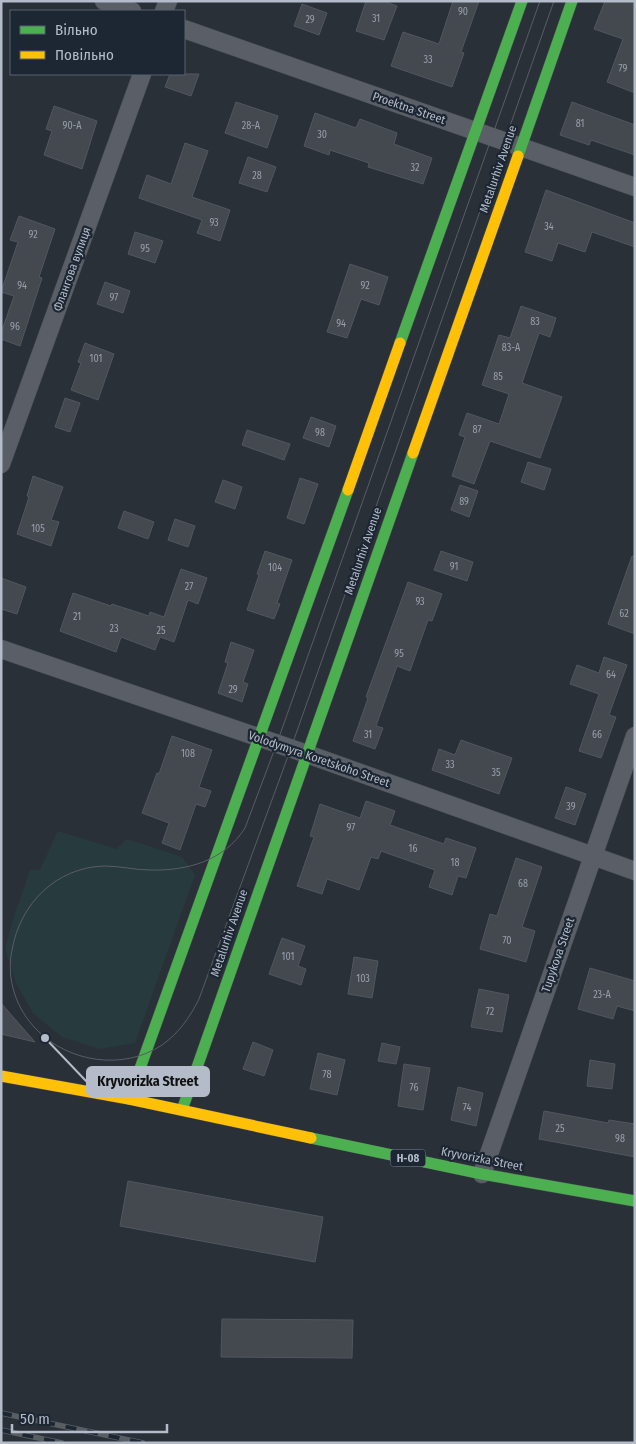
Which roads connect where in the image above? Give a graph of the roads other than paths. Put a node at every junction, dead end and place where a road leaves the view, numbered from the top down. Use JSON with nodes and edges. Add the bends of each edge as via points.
{"nodes":[{"id":1,"x":104,"y":1,"type":"edge"},
{"id":2,"x":522,"y":1,"type":"edge"},
{"id":3,"x":572,"y":1,"type":"edge"},
{"id":4,"x":129,"y":10,"type":"edge"},
{"id":5,"x":185,"y":29,"type":"edge"},
{"id":6,"x":142,"y":75,"type":"edge"},
{"id":7,"x":476,"y":131,"type":"junction"},
{"id":8,"x":520,"y":146,"type":"junction"},
{"id":9,"x":635,"y":187,"type":"edge"},
{"id":10,"x":1,"y":464,"type":"edge"},
{"id":11,"x":1,"y":649,"type":"edge"},
{"id":12,"x":635,"y":736,"type":"edge"},
{"id":13,"x":260,"y":738,"type":"junction"},
{"id":14,"x":307,"y":754,"type":"junction"},
{"id":15,"x":592,"y":856,"type":"junction"},
{"id":16,"x":635,"y":871,"type":"edge"},
{"id":17,"x":1,"y":1076,"type":"edge"},
{"id":18,"x":129,"y":1099,"type":"junction"},
{"id":19,"x":182,"y":1110,"type":"junction"},
{"id":20,"x":482,"y":1174,"type":"junction"},
{"id":21,"x":635,"y":1201,"type":"edge"}],
"edges":[{"from":1,"to":4,"type":"street"},
{"from":2,"to":7,"type":"main road"},
{"from":3,"to":8,"type":"main road","name":"Metalurhiv Avenue"},
{"from":5,"to":7,"type":"street","name":"Proektna Street"},
{"from":6,"to":10,"type":"street","name":"Флангова вулиця"},
{"from":7,"to":8,"type":"street","name":"Proektna Street"},
{"from":7,"to":13,"type":"main road"},
{"from":8,"to":9,"type":"street","name":"Proektna Street"},
{"from":8,"to":14,"type":"main road","name":"Metalurhiv Avenue"},
{"from":11,"to":13,"type":"street","name":"Volodymyra Koretskoho Street"},
{"from":12,"to":15,"type":"street","name":"Tupykova Street"},
{"from":13,"to":14,"type":"street","name":"Volodymyra Koretskoho Street"},
{"from":13,"to":18,"type":"main road"},
{"from":14,"to":15,"type":"street","name":"Volodymyra Koretskoho Street"},
{"from":14,"to":19,"type":"main road","name":"Metalurhiv Avenue"},
{"from":15,"to":16,"type":"street","name":"Volodymyra Koretskoho Street"},
{"from":15,"to":20,"type":"street","name":"Tupykova Street"},
{"from":17,"to":18,"type":"main road","name":"Kryvorizka Street","number":"Н-08"},
{"from":18,"to":19,"type":"main road","name":"Kryvorizka Street","number":"Н-08"},
{"from":19,"to":20,"type":"main road","name":"Kryvorizka Street","number":"Н-08"},
{"from":20,"to":21,"type":"main road","name":"Kryvorizka Street","number":"Н-08"}]}
